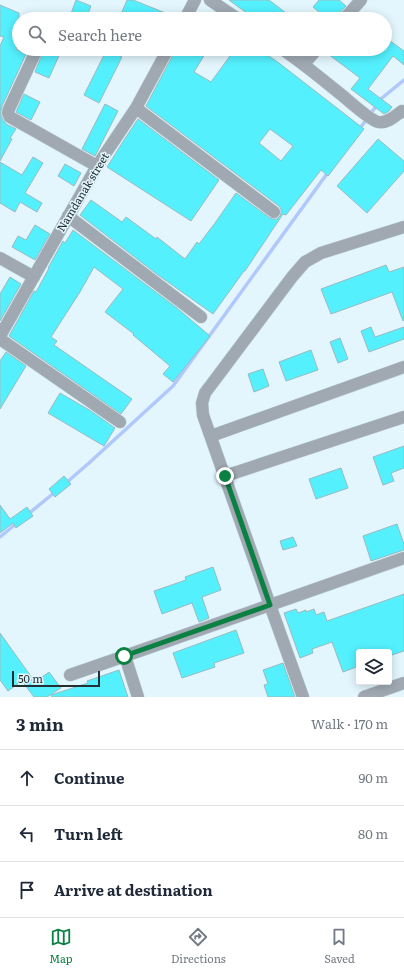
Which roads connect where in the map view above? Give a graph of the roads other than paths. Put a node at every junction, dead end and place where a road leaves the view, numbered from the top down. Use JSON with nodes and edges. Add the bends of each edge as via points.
{"nodes":[{"id":1,"x":195,"y":0,"type":"edge"},
{"id":2,"x":210,"y":0,"type":"edge"},
{"id":3,"x":361,"y":0,"type":"edge"},
{"id":4,"x":189,"y":12,"type":"edge"},
{"id":5,"x":228,"y":12,"type":"edge"},
{"id":6,"x":350,"y":12,"type":"edge"},
{"id":7,"x":34,"y":56,"type":"edge"},
{"id":8,"x":164,"y":56,"type":"edge"},
{"id":9,"x":292,"y":56,"type":"edge"},
{"id":10,"x":311,"y":56,"type":"edge"},
{"id":11,"x":304,"y":64,"type":"junction"},
{"id":12,"x":136,"y":108,"type":"junction"},
{"id":13,"x":403,"y":110,"type":"edge"},
{"id":14,"x":97,"y":166,"type":"junction"},
{"id":15,"x":274,"y":212,"type":"dead end"},
{"id":16,"x":68,"y":216,"type":"junction"},
{"id":17,"x":404,"y":227,"type":"edge"},
{"id":18,"x":0,"y":258,"type":"edge"},
{"id":19,"x":34,"y":277,"type":"junction"},
{"id":20,"x":202,"y":317,"type":"dead end"},
{"id":21,"x":0,"y":338,"type":"edge"},
{"id":22,"x":404,"y":367,"type":"edge"},
{"id":23,"x":404,"y":416,"type":"edge"},
{"id":24,"x":120,"y":422,"type":"dead end"},
{"id":25,"x":211,"y":436,"type":"junction"},
{"id":26,"x":225,"y":476,"type":"junction"},
{"id":27,"x":404,"y":558,"type":"edge"},
{"id":28,"x":270,"y":605,"type":"junction"},
{"id":29,"x":124,"y":656,"type":"junction"},
{"id":30,"x":70,"y":675,"type":"dead end"},
{"id":31,"x":404,"y":683,"type":"edge"},
{"id":32,"x":138,"y":697,"type":"edge"},
{"id":33,"x":303,"y":697,"type":"edge"},
{"id":34,"x":364,"y":697,"type":"edge"}],
"edges":[{"from":1,"to":4,"type":"street"},
{"from":2,"to":5,"type":"street"},
{"from":3,"to":6,"type":"street"},
{"from":7,"to":14,"type":"street","via":[[9,109],[10,117]]},
{"from":8,"to":12,"type":"street","name":"Namdanak street"},
{"from":9,"to":11,"type":"street"},
{"from":10,"to":11,"type":"street"},
{"from":11,"to":13,"type":"street","via":[[376,122],[389,120]]},
{"from":12,"to":14,"type":"street","name":"Namdanak street"},
{"from":12,"to":15,"type":"street"},
{"from":14,"to":16,"type":"street","name":"Namdanak street"},
{"from":16,"to":19,"type":"street","name":"Namdanak street"},
{"from":16,"to":20,"type":"street"},
{"from":17,"to":25,"type":"street","via":[[321,253],[305,262],[205,393],[202,403],[203,415]]},
{"from":18,"to":19,"type":"street"},
{"from":19,"to":21,"type":"street","name":"Namdanak street"},
{"from":21,"to":24,"type":"street"},
{"from":22,"to":25,"type":"street"},
{"from":23,"to":26,"type":"street"},
{"from":25,"to":26,"type":"street"},
{"from":26,"to":28,"type":"street"},
{"from":27,"to":28,"type":"street"},
{"from":28,"to":29,"type":"street"},
{"from":28,"to":33,"type":"street"},
{"from":29,"to":30,"type":"street"},
{"from":29,"to":32,"type":"street"},
{"from":31,"to":34,"type":"street"}]}
